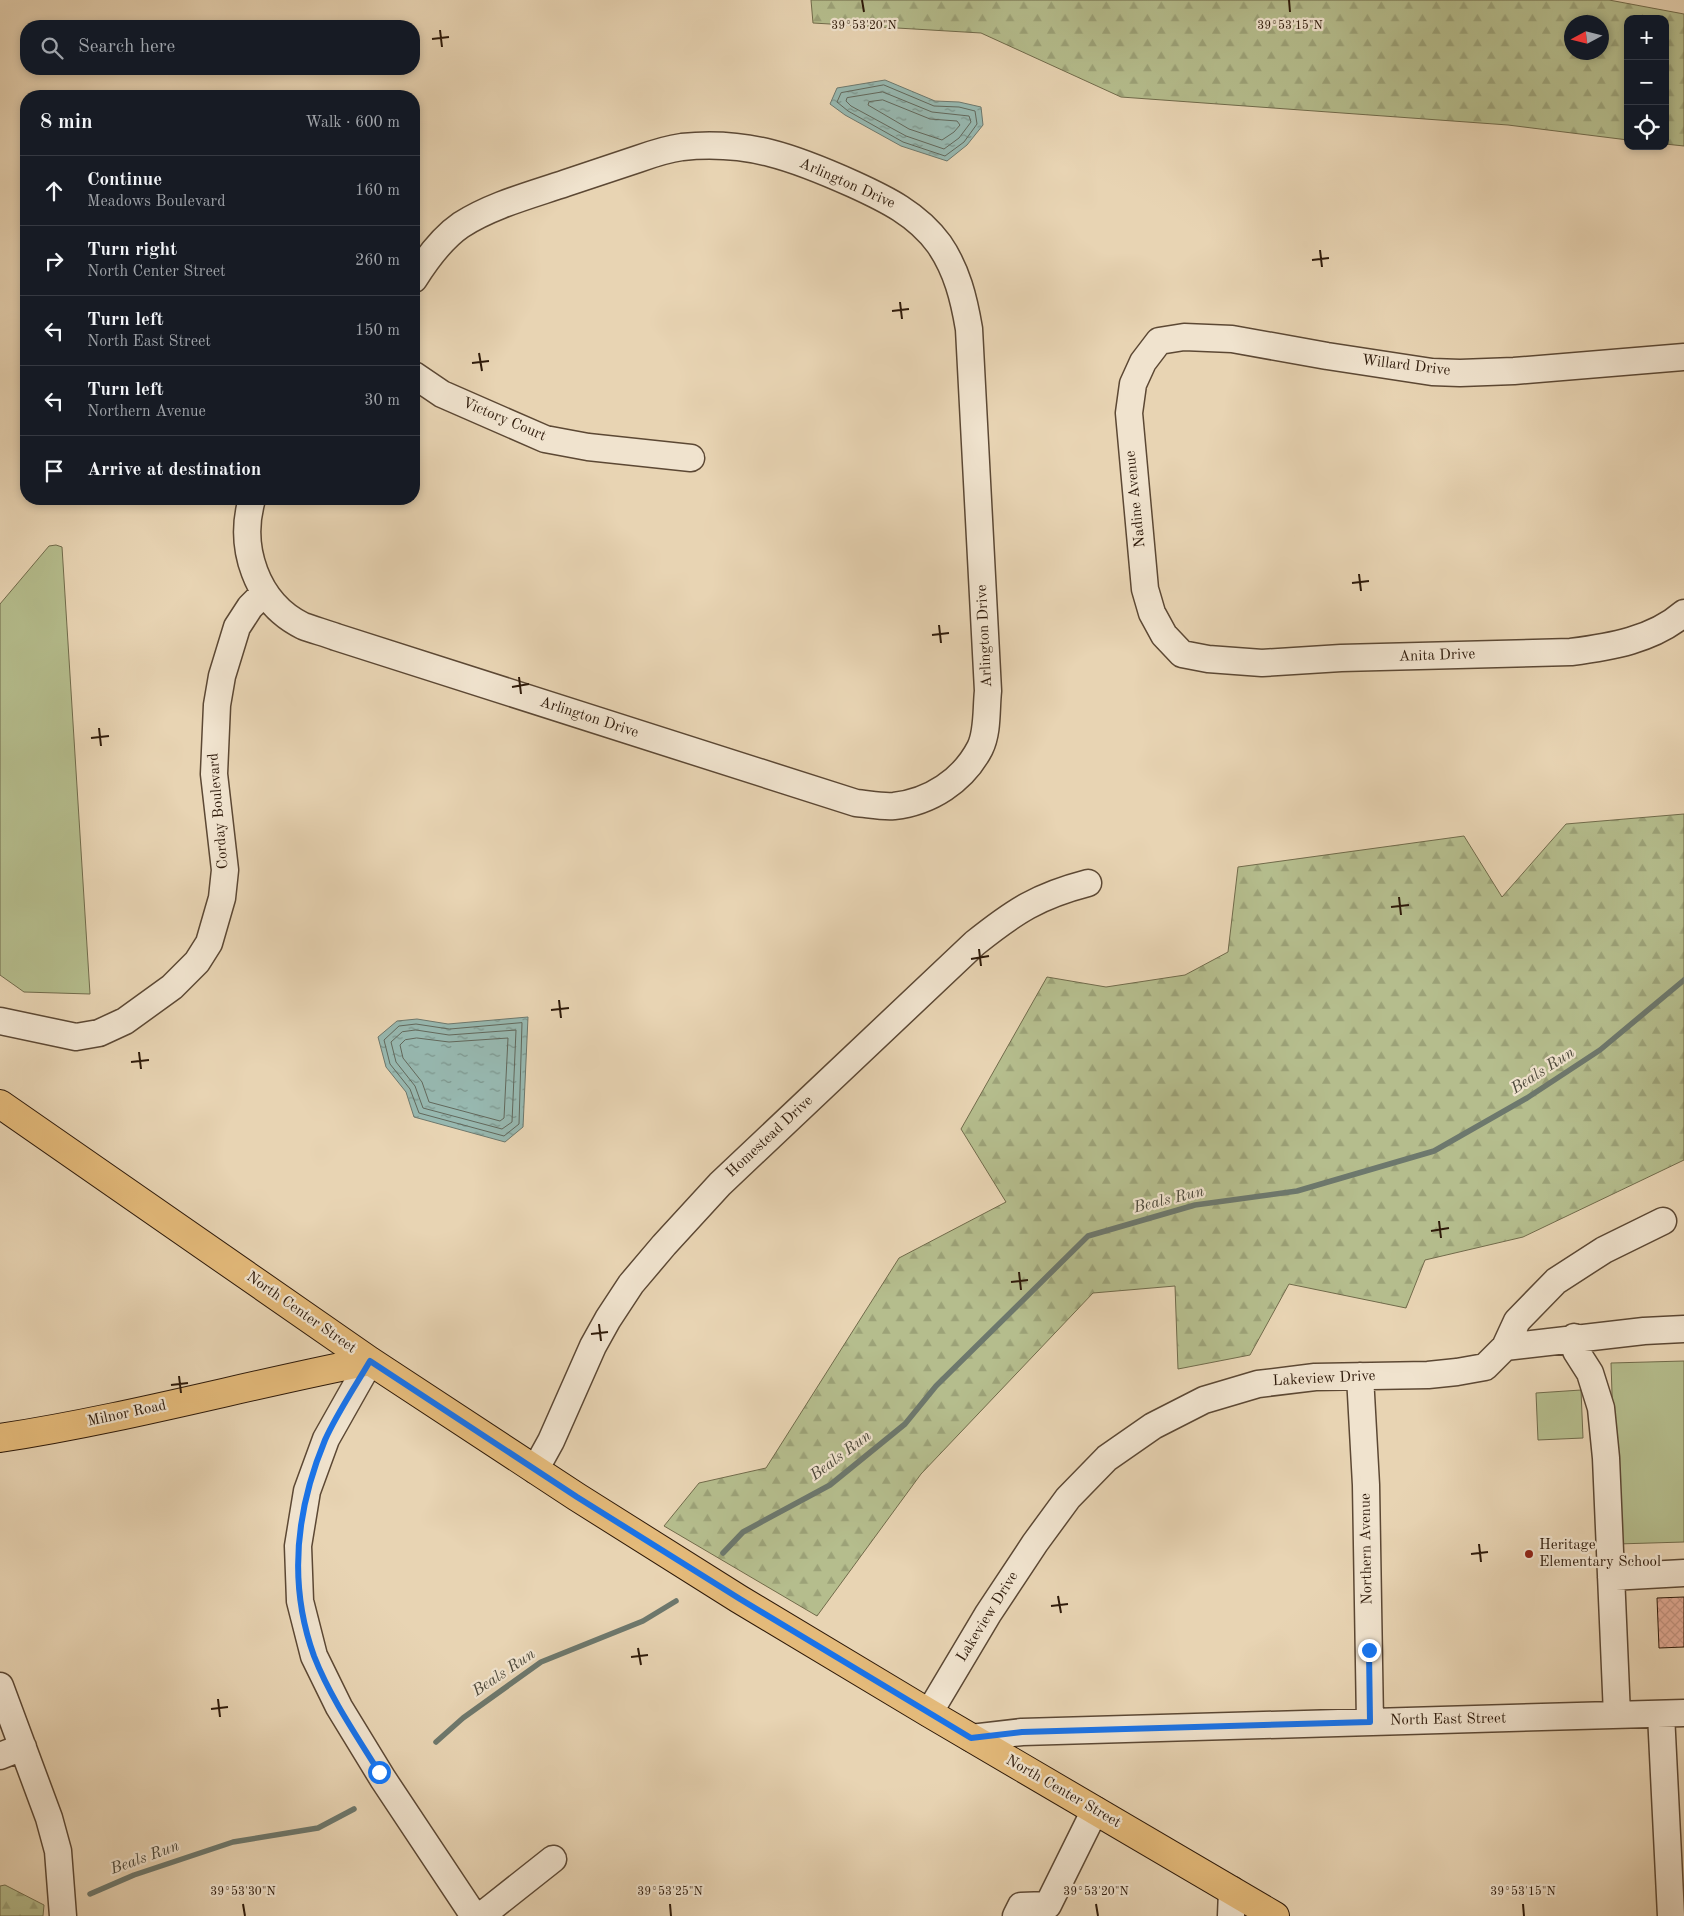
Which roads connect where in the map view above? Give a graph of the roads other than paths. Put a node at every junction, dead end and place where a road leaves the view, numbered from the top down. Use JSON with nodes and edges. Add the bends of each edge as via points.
{"nodes":[{"id":1,"x":420,"y":271,"type":"edge"},
{"id":2,"x":1159,"y":341,"type":"joint"},
{"id":3,"x":1684,"y":357,"type":"edge"},
{"id":4,"x":420,"y":379,"type":"edge"},
{"id":5,"x":691,"y":458,"type":"dead end"},
{"id":6,"x":251,"y":505,"type":"edge"},
{"id":7,"x":264,"y":593,"type":"junction"},
{"id":8,"x":1684,"y":613,"type":"edge"},
{"id":9,"x":1182,"y":654,"type":"joint"},
{"id":10,"x":1088,"y":883,"type":"dead end"},
{"id":11,"x":0,"y":1021,"type":"edge"},
{"id":12,"x":0,"y":1104,"type":"edge"},
{"id":13,"x":1663,"y":1221,"type":"dead end"},
{"id":14,"x":1684,"y":1329,"type":"edge"},
{"id":15,"x":1574,"y":1337,"type":"junction"},
{"id":16,"x":1505,"y":1347,"type":"junction"},
{"id":17,"x":370,"y":1361,"type":"junction"},
{"id":18,"x":1360,"y":1376,"type":"junction"},
{"id":19,"x":0,"y":1438,"type":"edge"},
{"id":20,"x":535,"y":1470,"type":"junction"},
{"id":21,"x":1684,"y":1573,"type":"edge"},
{"id":22,"x":1611,"y":1577,"type":"junction"},
{"id":23,"x":0,"y":1686,"type":"edge"},
{"id":24,"x":929,"y":1713,"type":"junction"},
{"id":25,"x":1673,"y":1713,"type":"edge"},
{"id":26,"x":1617,"y":1715,"type":"junction"},
{"id":27,"x":1370,"y":1722,"type":"junction"},
{"id":28,"x":971,"y":1738,"type":"junction"},
{"id":29,"x":12,"y":1751,"type":"edge"},
{"id":30,"x":1095,"y":1810,"type":"junction"},
{"id":31,"x":553,"y":1859,"type":"dead end"},
{"id":32,"x":1232,"y":1903,"type":"edge"},
{"id":33,"x":1057,"y":1910,"type":"edge"},
{"id":34,"x":63,"y":1916,"type":"edge"},
{"id":35,"x":474,"y":1916,"type":"edge"},
{"id":36,"x":481,"y":1916,"type":"edge"},
{"id":37,"x":1016,"y":1916,"type":"edge"},
{"id":38,"x":1275,"y":1916,"type":"edge"},
{"id":39,"x":1671,"y":1916,"type":"edge"}],
"edges":[{"from":1,"to":7,"type":"street","name":"Arlington Drive","via":[[460,226],[484,212],[681,147],[742,147],[778,154],[891,202],[911,215],[938,242],[949,259],[958,281],[969,329],[988,691],[981,747],[946,788],[920,801],[892,806],[856,803],[302,625]]},
{"from":2,"to":3,"type":"street","name":"Willard Drive","via":[[1184,337],[1232,339],[1432,372],[1460,373]]},
{"from":2,"to":9,"type":"street","name":"Nadine Avenue","via":[[1143,362],[1133,384],[1130,441],[1145,589],[1152,613],[1164,635]]},
{"from":4,"to":5,"type":"street","name":"Victory Court","via":[[442,394],[545,439]]},
{"from":6,"to":7,"type":"street","name":"Arlington Drive","via":[[247,525],[248,551],[253,572]]},
{"from":7,"to":11,"type":"street","name":"Corday Boulevard","via":[[237,627],[217,705],[214,774],[225,870],[222,898],[209,943],[197,962],[172,987],[124,1021],[99,1033],[76,1037]]},
{"from":8,"to":9,"type":"street","name":"Anita Drive","via":[[1655,632],[1606,647],[1571,652],[1262,663]]},
{"from":10,"to":20,"type":"street","name":"Homestead Drive","via":[[1031,903],[976,943],[720,1184],[631,1284],[608,1319]]},
{"from":12,"to":17,"type":"main road","name":"North Center Street"},
{"from":13,"to":16,"type":"street","name":"Lakeview Drive","via":[[1604,1250],[1556,1281],[1517,1321]]},
{"from":14,"to":15,"type":"street"},
{"from":15,"to":16,"type":"street"},
{"from":15,"to":22,"type":"street","via":[[1576,1351],[1590,1373],[1600,1408],[1606,1458]]},
{"from":16,"to":18,"type":"street","name":"Lakeview Drive","via":[[1485,1367],[1428,1375]]},
{"from":17,"to":19,"type":"main road","name":"Milnor Road","via":[[290,1376],[131,1414]]},
{"from":17,"to":20,"type":"main road","name":"North Center Street"},
{"from":17,"to":35,"type":"street","via":[[326,1439],[306,1491],[298,1546],[300,1601],[314,1656],[339,1707]]},
{"from":18,"to":24,"type":"street","name":"Lakeview Drive","via":[[1315,1377],[1258,1384],[1204,1400],[1153,1426],[1107,1458],[1068,1498],[1035,1543]]},
{"from":18,"to":27,"type":"street","name":"Northern Avenue","via":[[1366,1486]]},
{"from":20,"to":24,"type":"main road","name":"North Center Street"},
{"from":21,"to":22,"type":"street"},
{"from":22,"to":26,"type":"street"},
{"from":23,"to":29,"type":"street"},
{"from":24,"to":28,"type":"main road","name":"North Center Street"},
{"from":25,"to":26,"type":"street","name":"North East Street"},
{"from":25,"to":39,"type":"street"},
{"from":26,"to":27,"type":"street","name":"North East Street"},
{"from":27,"to":28,"type":"street","name":"North East Street","via":[[1022,1732]]},
{"from":28,"to":30,"type":"main road","name":"North Center Street"},
{"from":29,"to":34,"type":"street","via":[[49,1818],[58,1851]]},
{"from":30,"to":32,"type":"main road","name":"North Center Street"},
{"from":30,"to":33,"type":"street"},
{"from":31,"to":36,"type":"street"},
{"from":32,"to":38,"type":"main road","name":"North Center Street"},
{"from":33,"to":37,"type":"street","via":[[1021,1906]]}]}
